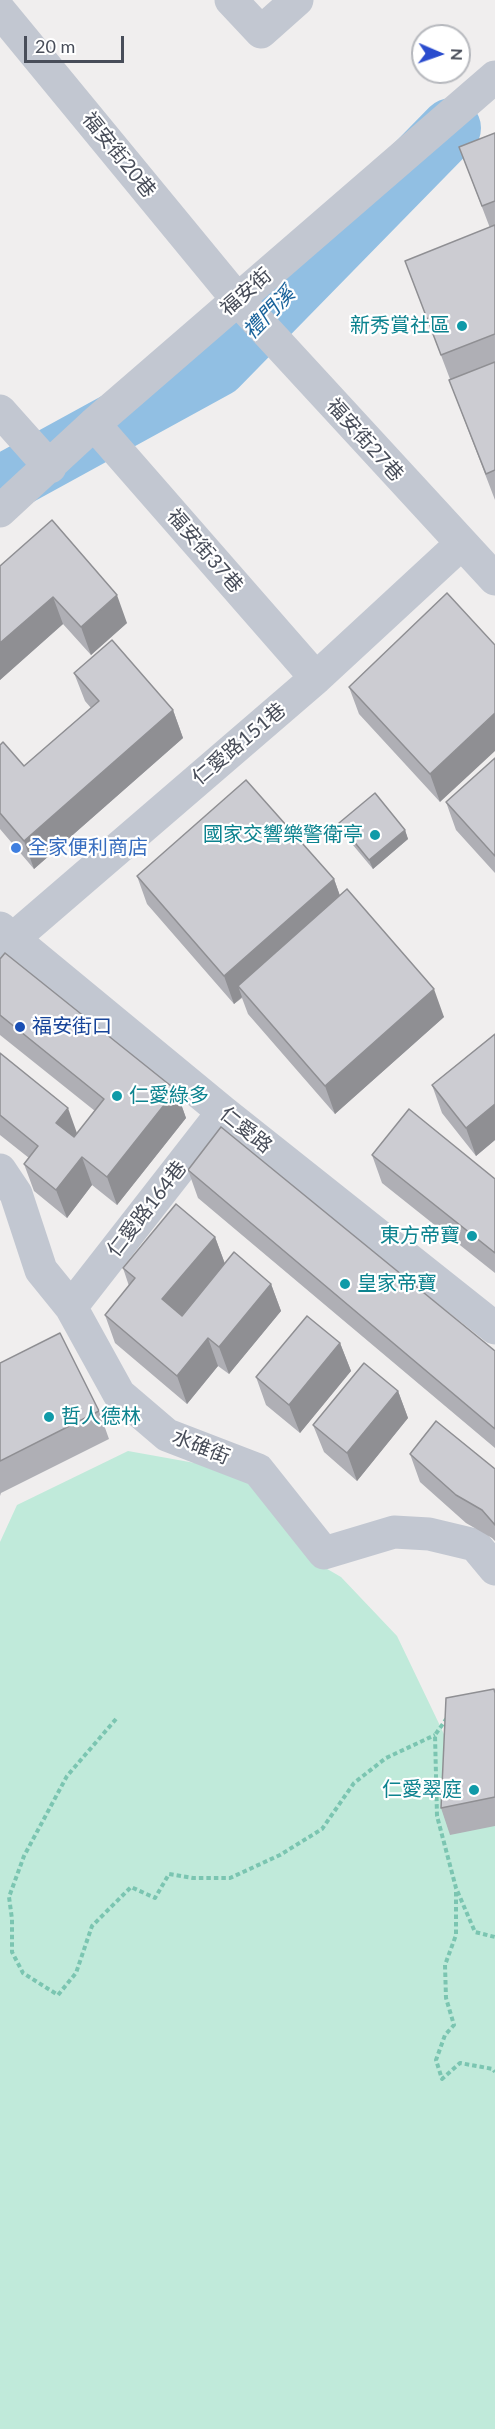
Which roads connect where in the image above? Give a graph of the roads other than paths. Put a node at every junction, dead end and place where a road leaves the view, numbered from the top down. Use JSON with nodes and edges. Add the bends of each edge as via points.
{"nodes":[{"id":1,"x":231,"y":0,"type":"edge"},
{"id":2,"x":297,"y":0,"type":"edge"},
{"id":3,"x":0,"y":11,"type":"edge"},
{"id":4,"x":487,"y":83,"type":"edge"},
{"id":5,"x":237,"y":299,"type":"junction"},
{"id":6,"x":0,"y":411,"type":"edge"},
{"id":7,"x":94,"y":424,"type":"junction"},
{"id":8,"x":50,"y":467,"type":"junction"},
{"id":9,"x":0,"y":512,"type":"edge"},
{"id":10,"x":461,"y":544,"type":"junction"},
{"id":11,"x":495,"y":579,"type":"edge"},
{"id":12,"x":316,"y":678,"type":"junction"},
{"id":13,"x":4,"y":939,"type":"edge"},
{"id":14,"x":223,"y":1112,"type":"junction"},
{"id":15,"x":0,"y":1170,"type":"edge"},
{"id":16,"x":71,"y":1307,"type":"junction"},
{"id":17,"x":495,"y":1328,"type":"edge"},
{"id":18,"x":495,"y":1569,"type":"edge"}],
"edges":[{"from":1,"to":2,"type":"street","via":[[261,32]]},
{"from":3,"to":5,"type":"street","name":"福安街20巷"},
{"from":4,"to":5,"type":"street","name":"福安街"},
{"from":5,"to":7,"type":"street","name":"福安街"},
{"from":5,"to":10,"type":"street","name":"福安街27巷"},
{"from":6,"to":8,"type":"street"},
{"from":7,"to":8,"type":"street","name":"福安街"},
{"from":7,"to":12,"type":"street","name":"福安街37巷"},
{"from":8,"to":9,"type":"street","name":"福安街"},
{"from":10,"to":11,"type":"street","name":"福安街27巷"},
{"from":10,"to":12,"type":"street","name":"仁愛路151巷"},
{"from":12,"to":13,"type":"street","name":"仁愛路151巷"},
{"from":13,"to":14,"type":"street","name":"仁愛路"},
{"from":14,"to":16,"type":"street","name":"仁愛路164巷"},
{"from":14,"to":17,"type":"street","name":"仁愛路"},
{"from":15,"to":16,"type":"street","name":"水碓街","via":[[16,1194],[41,1270]]},
{"from":16,"to":18,"type":"street","name":"水碓街","via":[[119,1394],[167,1435],[258,1470],[324,1553],[394,1532],[429,1534],[475,1545]]}]}
